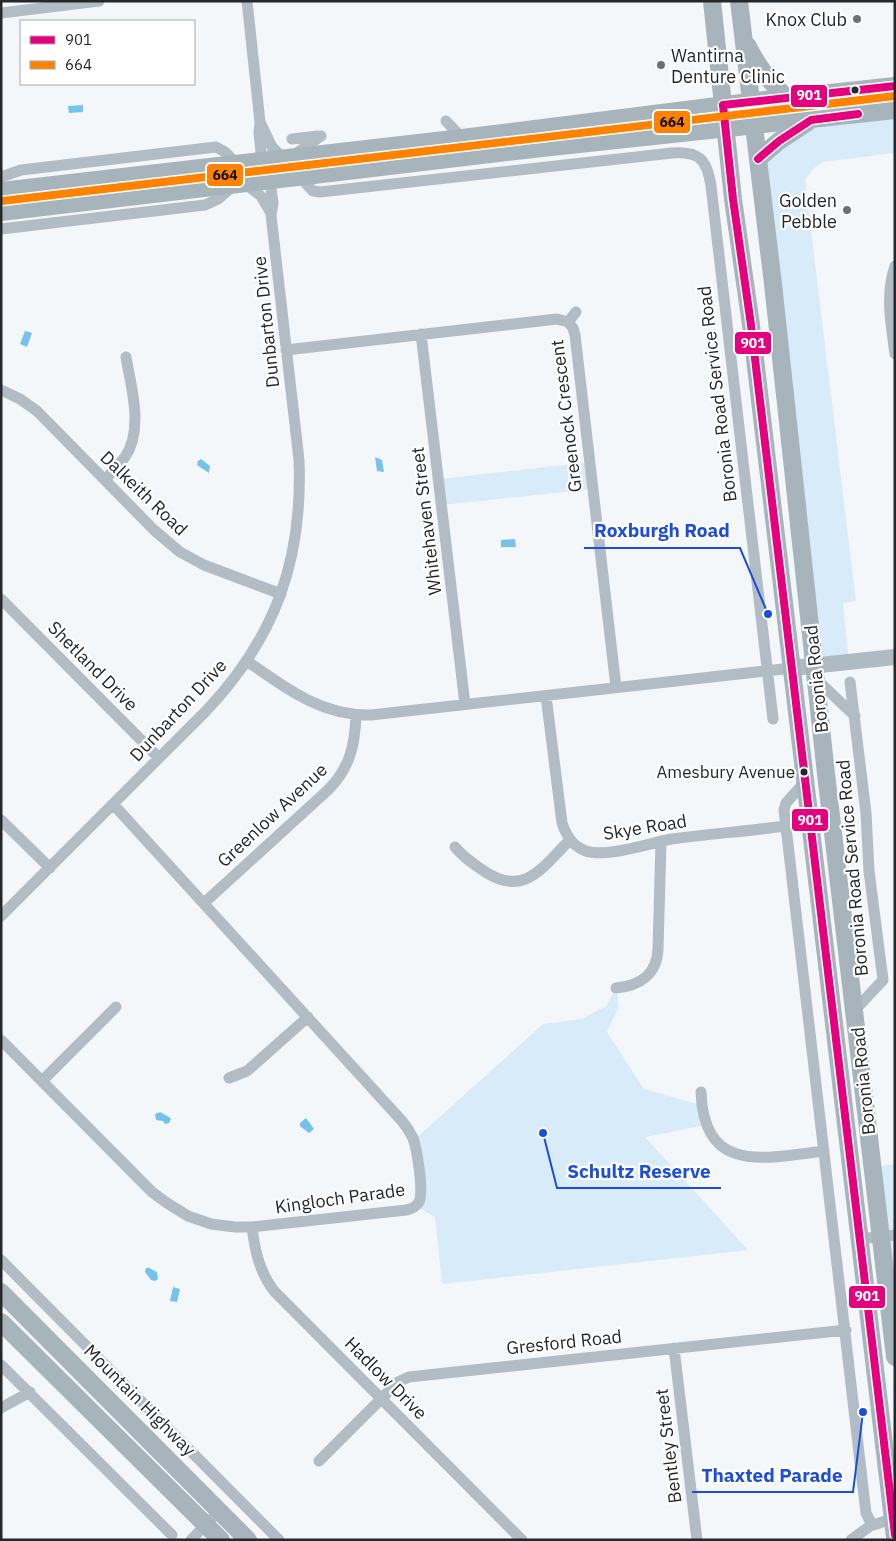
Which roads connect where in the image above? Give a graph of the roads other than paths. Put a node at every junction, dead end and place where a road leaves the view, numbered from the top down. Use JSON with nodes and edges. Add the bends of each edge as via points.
{"nodes":[{"id":1,"x":247,"y":1,"type":"edge"},
{"id":2,"x":712,"y":1,"type":"edge"},
{"id":3,"x":739,"y":1,"type":"edge"},
{"id":4,"x":94,"y":2,"type":"edge"},
{"id":5,"x":1,"y":13,"type":"edge"},
{"id":6,"x":744,"y":38,"type":"junction"},
{"id":7,"x":895,"y":86,"type":"edge"},
{"id":8,"x":787,"y":98,"type":"junction"},
{"id":9,"x":751,"y":101,"type":"junction"},
{"id":10,"x":723,"y":105,"type":"junction"},
{"id":11,"x":895,"y":110,"type":"edge"},
{"id":12,"x":811,"y":120,"type":"junction"},
{"id":13,"x":446,"y":121,"type":"dead end"},
{"id":14,"x":260,"y":122,"type":"junction"},
{"id":15,"x":754,"y":126,"type":"junction"},
{"id":16,"x":725,"y":129,"type":"junction"},
{"id":17,"x":678,"y":134,"type":"junction"},
{"id":18,"x":462,"y":138,"type":"junction"},
{"id":19,"x":292,"y":139,"type":"dead end"},
{"id":20,"x":656,"y":155,"type":"junction"},
{"id":21,"x":287,"y":158,"type":"junction"},
{"id":22,"x":758,"y":159,"type":"junction"},
{"id":23,"x":262,"y":161,"type":"junction"},
{"id":24,"x":237,"y":164,"type":"junction"},
{"id":25,"x":1,"y":177,"type":"edge"},
{"id":26,"x":300,"y":177,"type":"junction"},
{"id":27,"x":270,"y":181,"type":"junction"},
{"id":28,"x":240,"y":184,"type":"junction"},
{"id":29,"x":1,"y":191,"type":"edge"},
{"id":30,"x":1,"y":212,"type":"edge"},
{"id":31,"x":271,"y":214,"type":"junction"},
{"id":32,"x":1,"y":228,"type":"edge"},
{"id":33,"x":895,"y":266,"type":"edge"},
{"id":34,"x":576,"y":312,"type":"dead end"},
{"id":35,"x":568,"y":322,"type":"junction"},
{"id":36,"x":421,"y":334,"type":"junction"},
{"id":37,"x":286,"y":350,"type":"junction"},
{"id":38,"x":895,"y":354,"type":"edge"},
{"id":39,"x":126,"y":357,"type":"dead end"},
{"id":40,"x":1,"y":390,"type":"edge"},
{"id":41,"x":105,"y":480,"type":"junction"},
{"id":42,"x":281,"y":594,"type":"junction"},
{"id":43,"x":1,"y":599,"type":"edge"},
{"id":44,"x":895,"y":657,"type":"edge"},
{"id":45,"x":247,"y":661,"type":"junction"},
{"id":46,"x":792,"y":668,"type":"junction"},
{"id":47,"x":767,"y":670,"type":"junction"},
{"id":48,"x":815,"y":672,"type":"junction"},
{"id":49,"x":850,"y":682,"type":"dead end"},
{"id":50,"x":616,"y":687,"type":"junction"},
{"id":51,"x":546,"y":696,"type":"junction"},
{"id":52,"x":465,"y":704,"type":"junction"},
{"id":53,"x":356,"y":715,"type":"junction"},
{"id":54,"x":855,"y":716,"type":"junction"},
{"id":55,"x":773,"y":719,"type":"dead end"},
{"id":56,"x":160,"y":758,"type":"junction"},
{"id":57,"x":805,"y":782,"type":"junction"},
{"id":58,"x":113,"y":804,"type":"junction"},
{"id":59,"x":1,"y":820,"type":"edge"},
{"id":60,"x":786,"y":826,"type":"junction"},
{"id":61,"x":570,"y":840,"type":"junction"},
{"id":62,"x":661,"y":842,"type":"junction"},
{"id":63,"x":455,"y":847,"type":"dead end"},
{"id":64,"x":50,"y":868,"type":"junction"},
{"id":65,"x":204,"y":903,"type":"junction"},
{"id":66,"x":1,"y":916,"type":"edge"},
{"id":67,"x":616,"y":988,"type":"dead end"},
{"id":68,"x":116,"y":1007,"type":"dead end"},
{"id":69,"x":854,"y":1011,"type":"junction"},
{"id":70,"x":308,"y":1017,"type":"junction"},
{"id":71,"x":1,"y":1040,"type":"edge"},
{"id":72,"x":229,"y":1078,"type":"dead end"},
{"id":73,"x":42,"y":1080,"type":"junction"},
{"id":74,"x":701,"y":1092,"type":"dead end"},
{"id":75,"x":824,"y":1151,"type":"junction"},
{"id":76,"x":252,"y":1227,"type":"junction"},
{"id":77,"x":888,"y":1236,"type":"edge"},
{"id":78,"x":859,"y":1239,"type":"junction"},
{"id":79,"x":1,"y":1260,"type":"edge"},
{"id":80,"x":1,"y":1292,"type":"edge"},
{"id":81,"x":1,"y":1322,"type":"edge"},
{"id":82,"x":846,"y":1330,"type":"junction"},
{"id":83,"x":674,"y":1348,"type":"junction"},
{"id":84,"x":895,"y":1357,"type":"edge"},
{"id":85,"x":1,"y":1365,"type":"edge"},
{"id":86,"x":30,"y":1392,"type":"junction"},
{"id":87,"x":382,"y":1399,"type":"junction"},
{"id":88,"x":1,"y":1408,"type":"edge"},
{"id":89,"x":319,"y":1461,"type":"dead end"},
{"id":90,"x":219,"y":1511,"type":"junction"},
{"id":91,"x":894,"y":1518,"type":"edge"},
{"id":92,"x":206,"y":1524,"type":"junction"},
{"id":93,"x":872,"y":1525,"type":"junction"},
{"id":94,"x":172,"y":1535,"type":"dead end"},
{"id":95,"x":895,"y":1537,"type":"edge"},
{"id":96,"x":190,"y":1540,"type":"edge"},
{"id":97,"x":221,"y":1540,"type":"edge"},
{"id":98,"x":248,"y":1540,"type":"edge"},
{"id":99,"x":280,"y":1540,"type":"edge"},
{"id":100,"x":522,"y":1540,"type":"edge"},
{"id":101,"x":697,"y":1540,"type":"edge"},
{"id":102,"x":851,"y":1540,"type":"edge"}],
"edges":[{"from":1,"to":14,"type":"street"},
{"from":2,"to":10,"type":"main road","name":"Boronia Road"},
{"from":3,"to":6,"type":"main road","name":"Boronia Road"},
{"from":4,"to":5,"type":"street"},
{"from":6,"to":8,"type":"main road","via":[[769,82]]},
{"from":6,"to":9,"type":"main road","name":"Boronia Road"},
{"from":7,"to":8,"type":"main road"},
{"from":8,"to":9,"type":"main road"},
{"from":9,"to":10,"type":"main road"},
{"from":9,"to":15,"type":"main road","name":"Boronia Road"},
{"from":10,"to":16,"type":"main road","name":"Boronia Road"},
{"from":10,"to":18,"type":"main road"},
{"from":11,"to":12,"type":"main road"},
{"from":12,"to":15,"type":"main road"},
{"from":12,"to":22,"type":"main road"},
{"from":13,"to":18,"type":"street"},
{"from":14,"to":21,"type":"street","via":[[272,147]]},
{"from":14,"to":23,"type":"street","name":"Dunbarton Drive"},
{"from":15,"to":16,"type":"main road"},
{"from":15,"to":22,"type":"main road","name":"Boronia Road"},
{"from":16,"to":17,"type":"main road"},
{"from":16,"to":46,"type":"main road","name":"Boronia Road"},
{"from":17,"to":20,"type":"street"},
{"from":17,"to":26,"type":"main road"},
{"from":18,"to":21,"type":"main road"},
{"from":19,"to":21,"type":"street","via":[[321,136]]},
{"from":20,"to":26,"type":"street","via":[[320,192],[314,191]]},
{"from":20,"to":47,"type":"street","name":"Boronia Road Service Road","via":[[684,152],[699,157],[707,167]]},
{"from":21,"to":23,"type":"main road"},
{"from":22,"to":48,"type":"main road","name":"Boronia Road"},
{"from":23,"to":24,"type":"main road"},
{"from":23,"to":27,"type":"street","name":"Dunbarton Drive"},
{"from":24,"to":25,"type":"street","via":[[216,147],[22,170]]},
{"from":24,"to":29,"type":"main road"},
{"from":26,"to":27,"type":"main road"},
{"from":27,"to":28,"type":"main road"},
{"from":27,"to":31,"type":"street","name":"Dunbarton Drive"},
{"from":28,"to":30,"type":"main road"},
{"from":28,"to":31,"type":"street","name":"Dunbarton Drive","via":[[261,196]]},
{"from":28,"to":32,"type":"street","via":[[202,206]]},
{"from":31,"to":37,"type":"street","name":"Dunbarton Drive"},
{"from":33,"to":38,"type":"street","via":[[889,302]]},
{"from":34,"to":35,"type":"street","name":"Greenock Crescent"},
{"from":35,"to":36,"type":"street","name":"Greenock Crescent","via":[[557,318]]},
{"from":35,"to":50,"type":"street","name":"Greenock Crescent","via":[[575,335]]},
{"from":36,"to":37,"type":"street","name":"Greenock Crescent"},
{"from":36,"to":52,"type":"street","name":"Whitehaven Street"},
{"from":37,"to":42,"type":"street","name":"Dunbarton Drive","via":[[297,440],[300,501],[292,559]]},
{"from":39,"to":41,"type":"street","via":[[135,416],[133,436],[125,457]]},
{"from":40,"to":41,"type":"street","name":"Dalkeith Road","via":[[20,398],[37,411]]},
{"from":41,"to":42,"type":"street","name":"Dalkeith Road","via":[[160,536],[185,556]]},
{"from":42,"to":45,"type":"street","name":"Dunbarton Drive","via":[[263,635]]},
{"from":43,"to":56,"type":"street","name":"Shetland Drive"},
{"from":44,"to":48,"type":"street"},
{"from":45,"to":53,"type":"street","via":[[313,703]]},
{"from":45,"to":56,"type":"street","name":"Dunbarton Drive","via":[[218,698]]},
{"from":46,"to":47,"type":"street"},
{"from":46,"to":48,"type":"street"},
{"from":46,"to":57,"type":"main road","name":"Boronia Road"},
{"from":47,"to":50,"type":"street"},
{"from":47,"to":55,"type":"street","name":"Boronia Road Service Road"},
{"from":48,"to":54,"type":"street"},
{"from":48,"to":69,"type":"main road","name":"Boronia Road"},
{"from":49,"to":54,"type":"street","name":"Boronia Road Service Road"},
{"from":50,"to":51,"type":"street"},
{"from":51,"to":52,"type":"street"},
{"from":51,"to":61,"type":"street","via":[[560,814]]},
{"from":52,"to":53,"type":"street"},
{"from":53,"to":65,"type":"street","name":"Greenlow Avenue","via":[[350,756],[340,776]]},
{"from":54,"to":69,"type":"street","name":"Boronia Road Service Road","via":[[883,980]]},
{"from":56,"to":58,"type":"street","name":"Dunbarton Drive"},
{"from":57,"to":60,"type":"street","via":[[785,805]]},
{"from":57,"to":78,"type":"main road","name":"Boronia Road"},
{"from":58,"to":64,"type":"street","name":"Dunbarton Drive"},
{"from":58,"to":65,"type":"street","name":"Kingloch Parade"},
{"from":59,"to":64,"type":"street"},
{"from":60,"to":62,"type":"street","name":"Skye Road"},
{"from":60,"to":75,"type":"street"},
{"from":61,"to":62,"type":"street","name":"Skye Road","via":[[586,851],[599,852]]},
{"from":61,"to":63,"type":"street","via":[[538,872],[516,882],[494,877],[467,861]]},
{"from":62,"to":67,"type":"street","via":[[656,964],[650,974],[634,984]]},
{"from":64,"to":66,"type":"street","name":"Dunbarton Drive"},
{"from":65,"to":70,"type":"street","name":"Kingloch Parade"},
{"from":68,"to":73,"type":"street"},
{"from":69,"to":77,"type":"main road","name":"Boronia Road"},
{"from":70,"to":72,"type":"street","via":[[247,1071]]},
{"from":70,"to":76,"type":"street","name":"Kingloch Parade","via":[[410,1132],[416,1151],[421,1195],[416,1206],[406,1210]]},
{"from":71,"to":73,"type":"street","name":"Kingloch Parade"},
{"from":73,"to":76,"type":"street","name":"Kingloch Parade","via":[[166,1203],[211,1224]]},
{"from":74,"to":75,"type":"street","via":[[702,1112],[709,1131],[718,1144],[732,1153],[755,1158]]},
{"from":75,"to":82,"type":"street"},
{"from":76,"to":87,"type":"street","name":"Hadlow Drive","via":[[259,1265],[274,1291]]},
{"from":77,"to":78,"type":"street"},
{"from":77,"to":84,"type":"main road","name":"Boronia Road"},
{"from":78,"to":91,"type":"main road","name":"Boronia Road"},
{"from":79,"to":99,"type":"street","name":"Mountain Highway"},
{"from":80,"to":90,"type":"main road","name":"Mountain Highway"},
{"from":81,"to":92,"type":"main road"},
{"from":82,"to":83,"type":"street","name":"Gresford Road"},
{"from":82,"to":93,"type":"street","via":[[866,1513]]},
{"from":83,"to":87,"type":"street","name":"Gresford Road","via":[[409,1377],[398,1382]]},
{"from":83,"to":101,"type":"street","name":"Bentley Street"},
{"from":85,"to":86,"type":"street"},
{"from":86,"to":88,"type":"street"},
{"from":86,"to":94,"type":"street"},
{"from":87,"to":89,"type":"street","name":"Gresford Road"},
{"from":87,"to":100,"type":"street","name":"Hadlow Drive"},
{"from":90,"to":92,"type":"street"},
{"from":90,"to":98,"type":"main road","name":"Mountain Highway"},
{"from":91,"to":93,"type":"street"},
{"from":91,"to":95,"type":"main road","name":"Boronia Road"},
{"from":92,"to":96,"type":"street"},
{"from":92,"to":97,"type":"main road"},
{"from":93,"to":102,"type":"street"}]}
